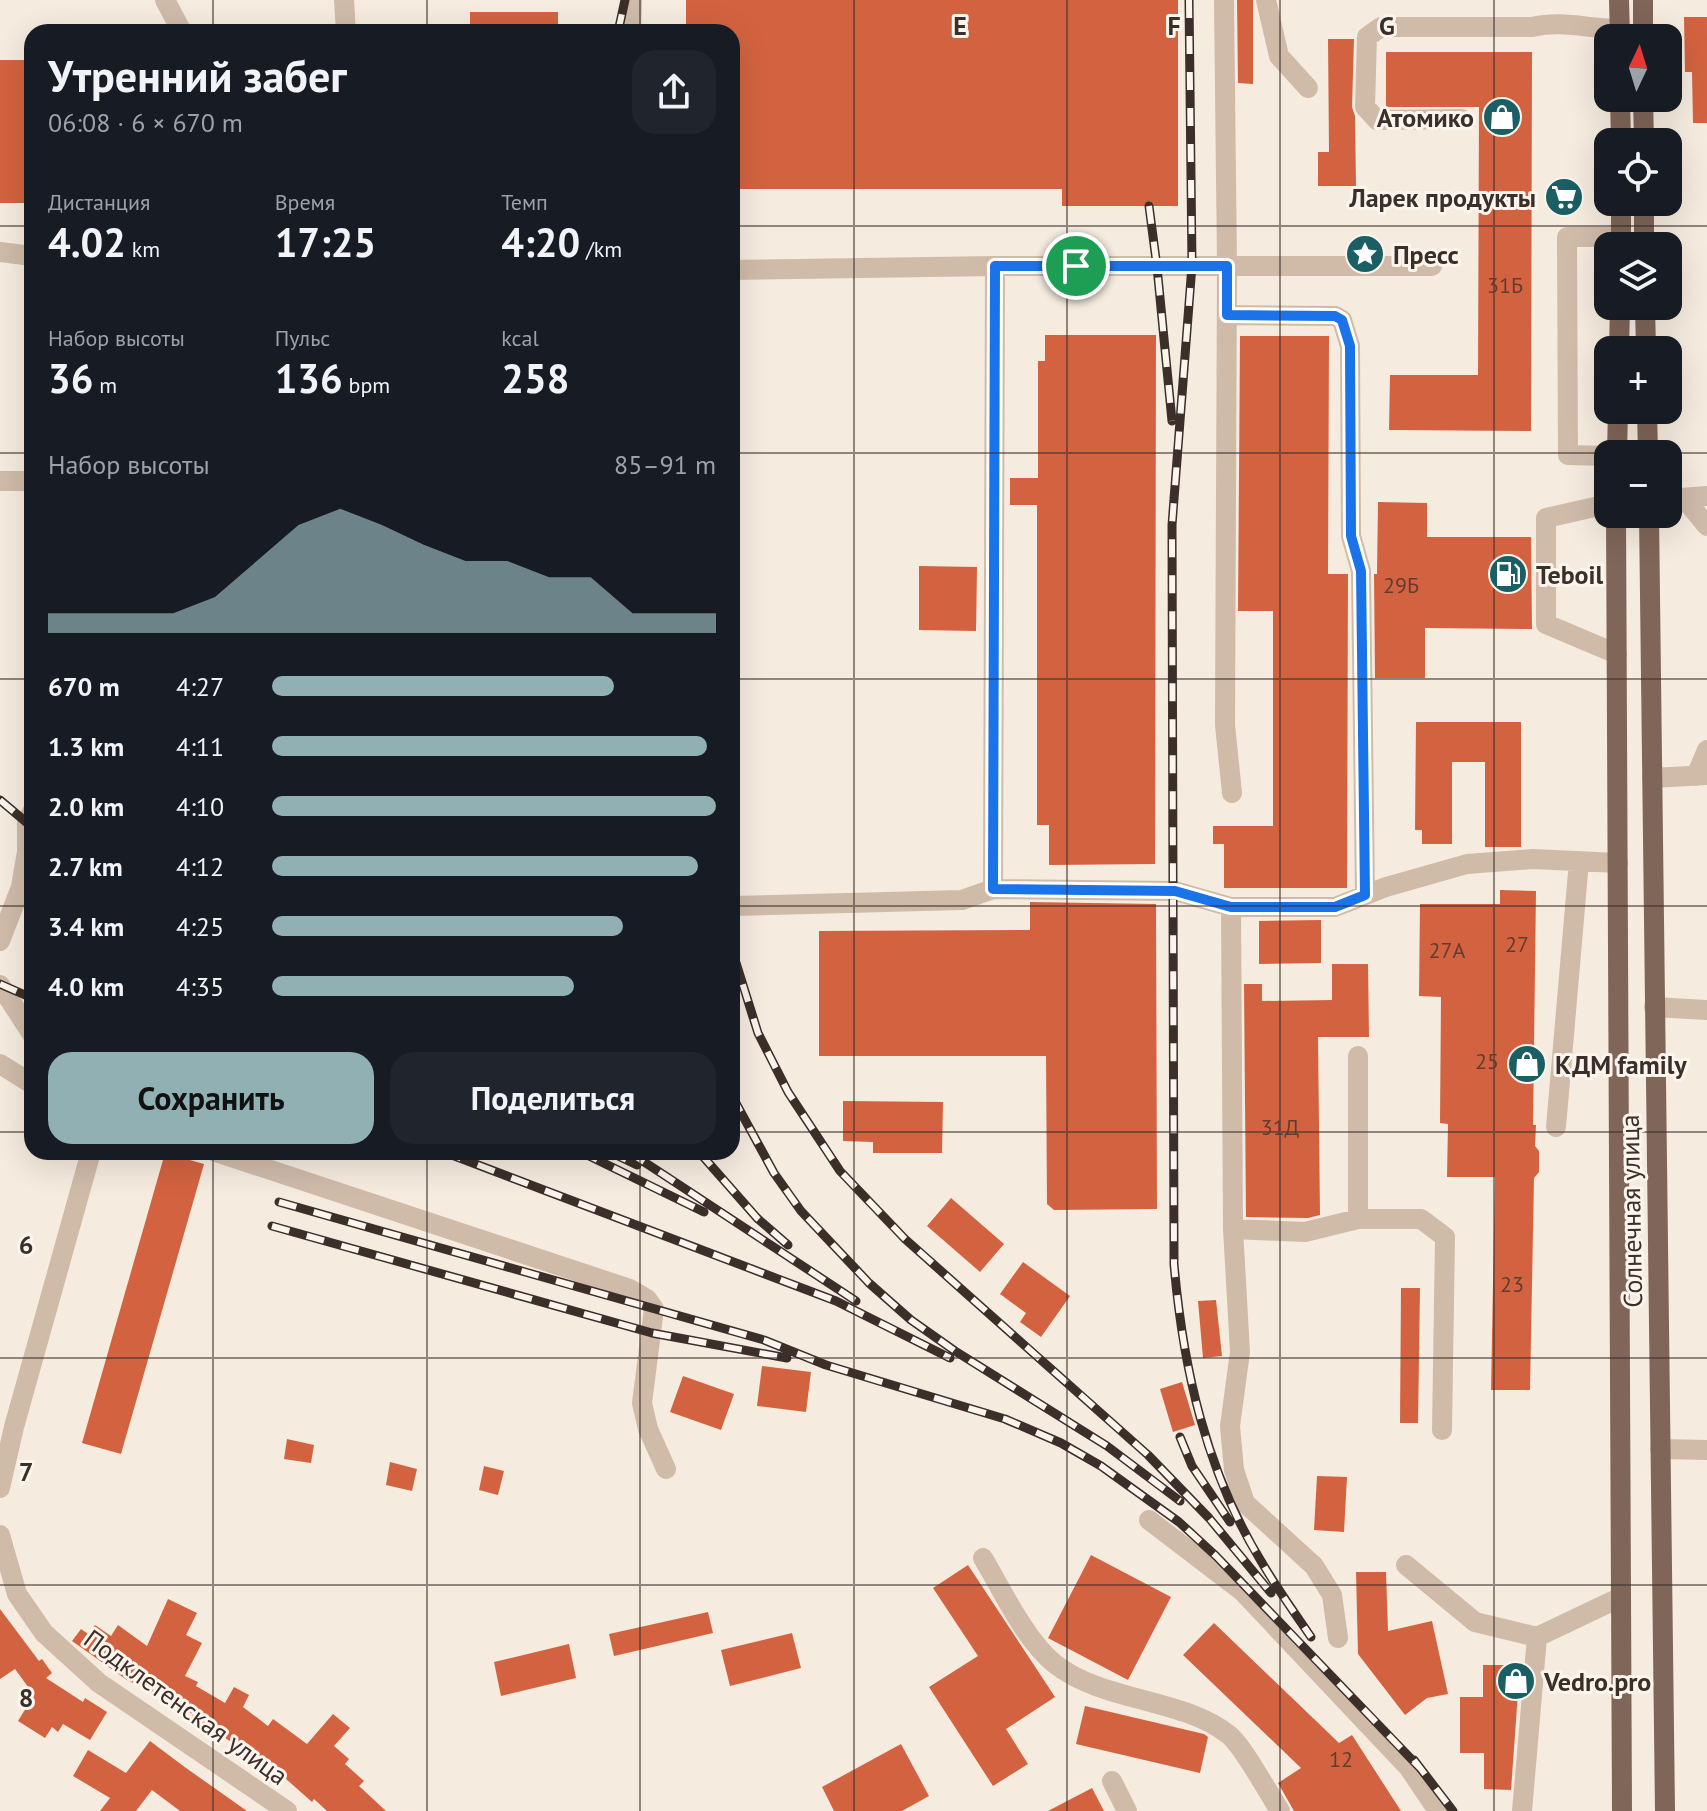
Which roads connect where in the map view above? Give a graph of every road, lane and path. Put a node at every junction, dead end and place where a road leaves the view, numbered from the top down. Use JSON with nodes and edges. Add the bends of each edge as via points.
{"nodes":[{"id":1,"x":165,"y":0,"type":"edge"},
{"id":2,"x":344,"y":0,"type":"edge"},
{"id":3,"x":632,"y":0,"type":"edge"},
{"id":4,"x":1224,"y":0,"type":"edge"},
{"id":5,"x":1266,"y":0,"type":"edge"},
{"id":6,"x":1619,"y":0,"type":"edge"},
{"id":7,"x":1643,"y":0,"type":"edge"},
{"id":8,"x":178,"y":24,"type":"edge"},
{"id":9,"x":346,"y":24,"type":"edge"},
{"id":10,"x":631,"y":24,"type":"edge"},
{"id":11,"x":1620,"y":24,"type":"edge"},
{"id":12,"x":1643,"y":24,"type":"edge"},
{"id":13,"x":1594,"y":30,"type":"edge"},
{"id":14,"x":1308,"y":88,"type":"dead end"},
{"id":15,"x":1462,"y":119,"type":"dead end"},
{"id":16,"x":1594,"y":239,"type":"edge"},
{"id":17,"x":0,"y":252,"type":"edge"},
{"id":18,"x":24,"y":255,"type":"edge"},
{"id":19,"x":995,"y":266,"type":"junction"},
{"id":20,"x":1227,"y":266,"type":"junction"},
{"id":21,"x":1432,"y":266,"type":"dead end"},
{"id":22,"x":740,"y":270,"type":"edge"},
{"id":23,"x":1227,"y":315,"type":"junction"},
{"id":24,"x":1594,"y":456,"type":"edge"},
{"id":25,"x":0,"y":481,"type":"edge"},
{"id":26,"x":24,"y":481,"type":"edge"},
{"id":27,"x":1707,"y":496,"type":"edge"},
{"id":28,"x":1682,"y":498,"type":"edge"},
{"id":29,"x":1682,"y":503,"type":"edge"},
{"id":30,"x":1594,"y":507,"type":"edge"},
{"id":31,"x":1707,"y":526,"type":"edge"},
{"id":32,"x":1616,"y":528,"type":"edge"},
{"id":33,"x":1649,"y":528,"type":"edge"},
{"id":34,"x":1617,"y":654,"type":"junction"},
{"id":35,"x":1707,"y":750,"type":"edge"},
{"id":36,"x":1701,"y":776,"type":"edge"},
{"id":37,"x":1652,"y":778,"type":"junction"},
{"id":38,"x":1232,"y":793,"type":"dead end"},
{"id":39,"x":1579,"y":861,"type":"junction"},
{"id":40,"x":1618,"y":863,"type":"junction"},
{"id":41,"x":24,"y":870,"type":"edge"},
{"id":42,"x":993,"y":889,"type":"junction"},
{"id":43,"x":1365,"y":895,"type":"junction"},
{"id":44,"x":740,"y":906,"type":"edge"},
{"id":45,"x":1231,"y":907,"type":"junction"},
{"id":46,"x":0,"y":941,"type":"edge"},
{"id":47,"x":0,"y":985,"type":"edge"},
{"id":48,"x":1654,"y":1007,"type":"junction"},
{"id":49,"x":1707,"y":1010,"type":"edge"},
{"id":50,"x":24,"y":1022,"type":"edge"},
{"id":51,"x":1358,"y":1056,"type":"dead end"},
{"id":52,"x":0,"y":1064,"type":"edge"},
{"id":53,"x":24,"y":1079,"type":"edge"},
{"id":54,"x":1556,"y":1127,"type":"dead end"},
{"id":55,"x":89,"y":1160,"type":"edge"},
{"id":56,"x":240,"y":1160,"type":"edge"},
{"id":57,"x":1358,"y":1219,"type":"junction"},
{"id":58,"x":1233,"y":1229,"type":"junction"},
{"id":59,"x":1442,"y":1430,"type":"dead end"},
{"id":60,"x":1660,"y":1449,"type":"junction"},
{"id":61,"x":1707,"y":1450,"type":"edge"},
{"id":62,"x":666,"y":1469,"type":"dead end"},
{"id":63,"x":0,"y":1488,"type":"edge"},
{"id":64,"x":1149,"y":1520,"type":"dead end"},
{"id":65,"x":0,"y":1535,"type":"edge"},
{"id":66,"x":983,"y":1558,"type":"dead end"},
{"id":67,"x":1406,"y":1565,"type":"dead end"},
{"id":68,"x":1621,"y":1597,"type":"junction"},
{"id":69,"x":1537,"y":1637,"type":"junction"},
{"id":70,"x":1338,"y":1638,"type":"dead end"},
{"id":71,"x":1112,"y":1781,"type":"dead end"},
{"id":72,"x":287,"y":1811,"type":"edge"},
{"id":73,"x":1127,"y":1811,"type":"edge"},
{"id":74,"x":1280,"y":1811,"type":"edge"},
{"id":75,"x":1438,"y":1811,"type":"edge"},
{"id":76,"x":1522,"y":1811,"type":"edge"},
{"id":77,"x":1622,"y":1811,"type":"edge"},
{"id":78,"x":1665,"y":1811,"type":"edge"}],
"edges":[{"from":1,"to":8,"type":"street"},
{"from":2,"to":9,"type":"street"},
{"from":3,"to":10,"type":"street"},
{"from":4,"to":20,"type":"street"},
{"from":5,"to":14,"type":"street","via":[[1279,56]]},
{"from":6,"to":11,"type":"main road"},
{"from":7,"to":12,"type":"main road"},
{"from":13,"to":15,"type":"street","via":[[1572,23],[1381,27],[1367,37],[1365,107],[1377,120]]},
{"from":16,"to":24,"type":"street","via":[[1567,237],[1568,455]]},
{"from":17,"to":18,"type":"street"},
{"from":19,"to":20,"type":"street"},
{"from":19,"to":22,"type":"street"},
{"from":19,"to":42,"type":"street"},
{"from":20,"to":21,"type":"street"},
{"from":20,"to":23,"type":"street"},
{"from":23,"to":38,"type":"street","via":[[1225,725]]},
{"from":23,"to":43,"type":"street","via":[[1335,316],[1342,320],[1350,346],[1351,536],[1361,571]]},
{"from":25,"to":26,"type":"street"},
{"from":27,"to":28,"type":"street"},
{"from":29,"to":31,"type":"street"},
{"from":30,"to":34,"type":"street","via":[[1546,518],[1546,624]]},
{"from":32,"to":34,"type":"main road","name":"Солнечная улица"},
{"from":33,"to":37,"type":"main road","name":"Солнечная улица"},
{"from":34,"to":40,"type":"main road","name":"Солнечная улица"},
{"from":35,"to":36,"type":"street"},
{"from":36,"to":37,"type":"street"},
{"from":37,"to":48,"type":"main road","name":"Солнечная улица"},
{"from":39,"to":40,"type":"street"},
{"from":39,"to":43,"type":"street","via":[[1467,864]]},
{"from":39,"to":54,"type":"street"},
{"from":40,"to":68,"type":"main road","name":"Солнечная улица"},
{"from":41,"to":46,"type":"street"},
{"from":42,"to":44,"type":"street","via":[[962,900]]},
{"from":42,"to":45,"type":"street","via":[[1175,891]]},
{"from":43,"to":45,"type":"street","via":[[1335,907]]},
{"from":45,"to":58,"type":"street"},
{"from":47,"to":50,"type":"street"},
{"from":48,"to":49,"type":"street"},
{"from":48,"to":60,"type":"main road","name":"Солнечная улица"},
{"from":51,"to":57,"type":"street"},
{"from":52,"to":53,"type":"street"},
{"from":55,"to":63,"type":"street"},
{"from":56,"to":62,"type":"street","via":[[647,1299],[654,1309],[642,1403]]},
{"from":57,"to":58,"type":"street","via":[[1305,1232]]},
{"from":57,"to":59,"type":"street","via":[[1421,1219],[1445,1237]]},
{"from":58,"to":70,"type":"street","via":[[1240,1352],[1230,1426],[1234,1470],[1245,1503],[1314,1566],[1332,1595]]},
{"from":60,"to":61,"type":"street"},
{"from":60,"to":78,"type":"main road","name":"Солнечная улица"},
{"from":64,"to":75,"type":"street","via":[[1242,1591],[1409,1768]]},
{"from":65,"to":72,"type":"street","name":"Подклетенская улица","via":[[17,1594],[44,1633],[99,1683]]},
{"from":66,"to":74,"type":"street","via":[[1030,1636],[1055,1664],[1095,1685],[1205,1720],[1231,1737]]},
{"from":67,"to":69,"type":"street","via":[[1475,1622]]},
{"from":68,"to":69,"type":"street"},
{"from":68,"to":77,"type":"main road","name":"Солнечная улица"},
{"from":69,"to":76,"type":"street"},
{"from":71,"to":73,"type":"street"}]}
